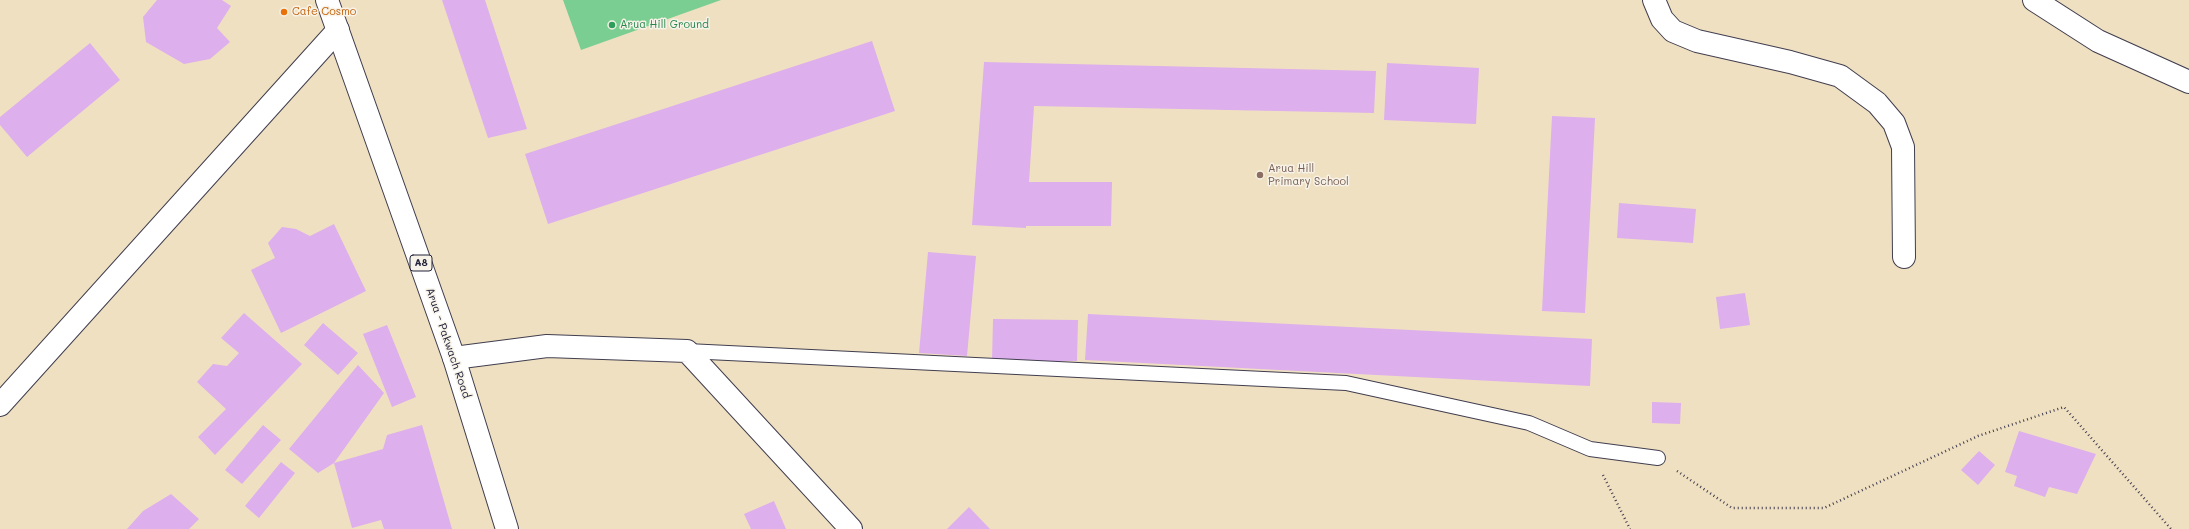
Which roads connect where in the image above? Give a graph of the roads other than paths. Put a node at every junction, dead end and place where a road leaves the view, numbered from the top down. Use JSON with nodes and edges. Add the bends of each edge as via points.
{"nodes":[{"id":1,"x":327,"y":0,"type":"edge"},
{"id":2,"x":1654,"y":0,"type":"edge"},
{"id":3,"x":2034,"y":0,"type":"edge"},
{"id":4,"x":338,"y":30,"type":"junction"},
{"id":5,"x":2189,"y":82,"type":"edge"},
{"id":6,"x":1904,"y":257,"type":"dead end"},
{"id":7,"x":687,"y":351,"type":"junction"},
{"id":8,"x":454,"y":358,"type":"junction"},
{"id":9,"x":0,"y":405,"type":"edge"},
{"id":10,"x":1658,"y":458,"type":"road end"},
{"id":11,"x":507,"y":529,"type":"edge"},
{"id":12,"x":851,"y":529,"type":"edge"}],
"edges":[{"from":1,"to":4,"type":"street","name":"Arua - Pakwach Road","number":"A8"},
{"from":2,"to":6,"type":"street","via":[[1662,19],[1673,31],[1697,41],[1840,76],[1877,103],[1894,123],[1903,147]]},
{"from":3,"to":5,"type":"street","via":[[2098,41]]},
{"from":4,"to":8,"type":"street","name":"Arua - Pakwach Road","number":"A8"},
{"from":4,"to":9,"type":"street"},
{"from":7,"to":8,"type":"street","via":[[547,346]]},
{"from":7,"to":10,"type":"lane","via":[[1346,383],[1529,423],[1590,449]]},
{"from":7,"to":12,"type":"street"},
{"from":8,"to":11,"type":"street","name":"Arua - Pakwach Road","number":"A8"}]}
